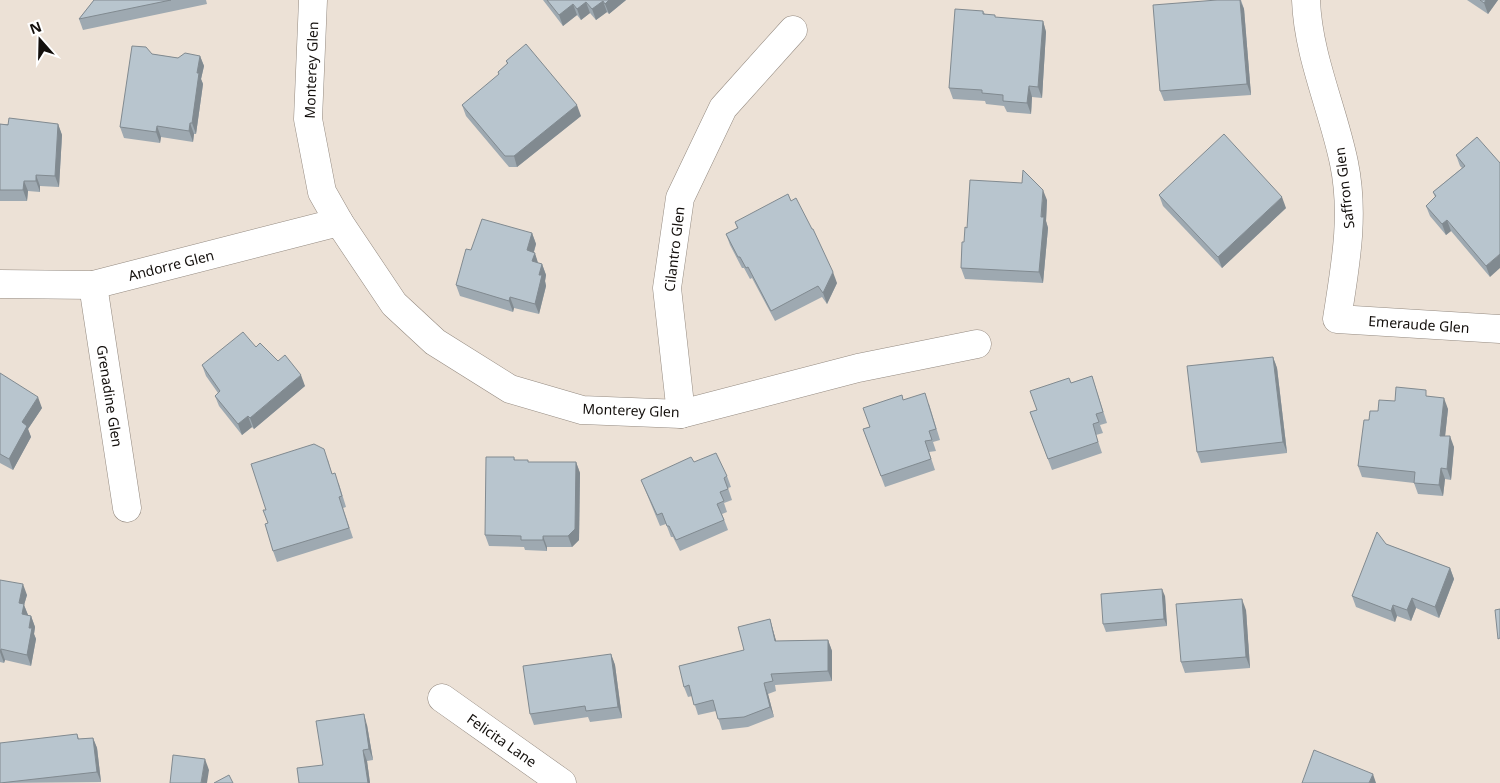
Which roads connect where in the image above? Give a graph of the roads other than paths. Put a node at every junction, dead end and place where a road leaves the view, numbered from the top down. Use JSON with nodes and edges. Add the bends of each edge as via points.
{"nodes":[{"id":1,"x":314,"y":0,"type":"edge"},
{"id":2,"x":1306,"y":0,"type":"edge"},
{"id":3,"x":793,"y":30,"type":"dead end"},
{"id":4,"x":339,"y":222,"type":"junction"},
{"id":5,"x":0,"y":284,"type":"edge"},
{"id":6,"x":93,"y":285,"type":"junction"},
{"id":7,"x":1337,"y":319,"type":"joint"},
{"id":8,"x":1500,"y":329,"type":"edge"},
{"id":9,"x":978,"y":344,"type":"dead end"},
{"id":10,"x":682,"y":414,"type":"junction"},
{"id":11,"x":126,"y":508,"type":"dead end"},
{"id":12,"x":442,"y":698,"type":"dead end"},
{"id":13,"x":562,"y":783,"type":"edge"}],
"edges":[{"from":1,"to":4,"type":"street","name":"Monterey Glen","via":[[308,119],[322,192]]},
{"from":2,"to":7,"type":"street","name":"Saffron Glen","via":[[1307,28],[1344,166],[1350,238]]},
{"from":3,"to":10,"type":"street","name":"Cilantro Glen","via":[[723,108],[680,198],[667,288]]},
{"from":4,"to":6,"type":"street","name":"Andorre Glen"},
{"from":4,"to":10,"type":"street","name":"Monterey Glen","via":[[394,304],[435,342],[510,389],[582,410]]},
{"from":5,"to":6,"type":"street","name":"Andorre Glen"},
{"from":6,"to":11,"type":"street","name":"Grenadine Glen"},
{"from":7,"to":8,"type":"street","name":"Emeraude Glen"},
{"from":9,"to":10,"type":"street","name":"Monterey Glen","via":[[858,368]]},
{"from":12,"to":13,"type":"street","name":"Felicita Lane"}]}
